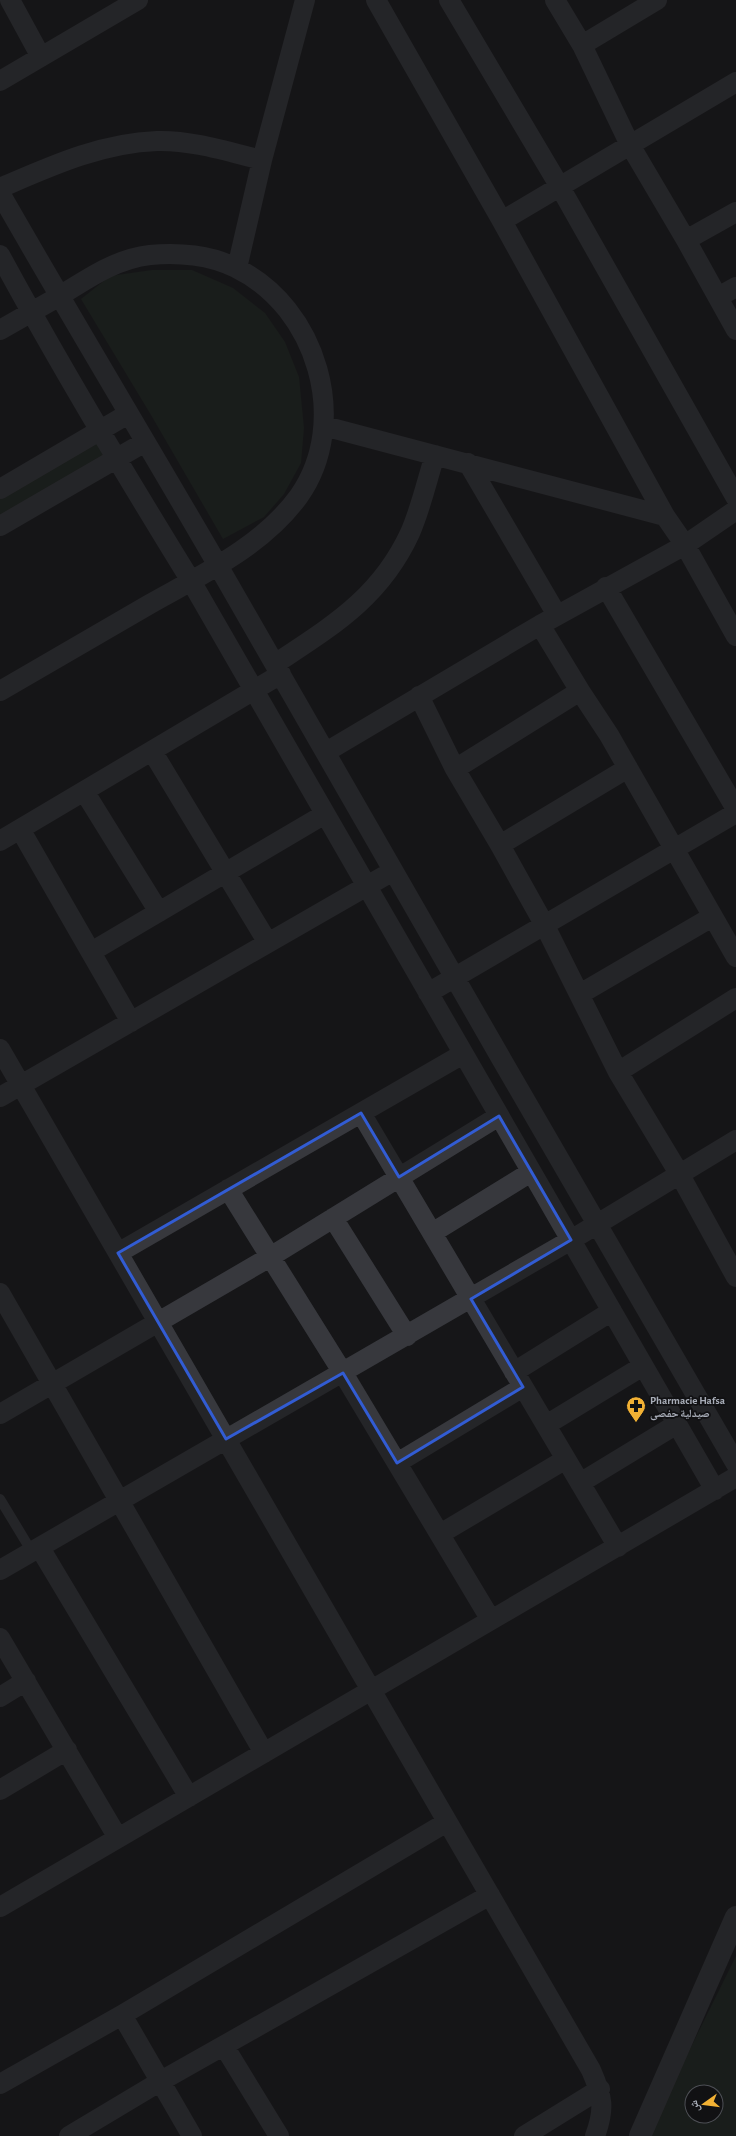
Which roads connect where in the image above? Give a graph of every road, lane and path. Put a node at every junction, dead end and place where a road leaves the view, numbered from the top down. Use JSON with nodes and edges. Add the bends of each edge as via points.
{"nodes":[{"id":1,"x":10,"y":0,"type":"edge"},
{"id":2,"x":138,"y":0,"type":"edge"},
{"id":3,"x":305,"y":0,"type":"edge"},
{"id":4,"x":376,"y":0,"type":"edge"},
{"id":5,"x":449,"y":0,"type":"edge"},
{"id":6,"x":555,"y":0,"type":"edge"},
{"id":7,"x":657,"y":0,"type":"edge"},
{"id":8,"x":115,"y":6,"type":"edge"},
{"id":9,"x":582,"y":46,"type":"junction"},
{"id":10,"x":41,"y":57,"type":"junction"},
{"id":11,"x":0,"y":81,"type":"edge"},
{"id":12,"x":736,"y":82,"type":"edge"},
{"id":13,"x":630,"y":145,"type":"junction"},
{"id":14,"x":262,"y":160,"type":"junction"},
{"id":15,"x":560,"y":187,"type":"junction"},
{"id":16,"x":0,"y":188,"type":"edge"},
{"id":17,"x":0,"y":193,"type":"edge"},
{"id":18,"x":736,"y":212,"type":"edge"},
{"id":19,"x":502,"y":221,"type":"junction"},
{"id":20,"x":686,"y":240,"type":"junction"},
{"id":21,"x":0,"y":255,"type":"edge"},
{"id":22,"x":237,"y":268,"type":"junction"},
{"id":23,"x":736,"y":288,"type":"edge"},
{"id":24,"x":59,"y":296,"type":"junction"},
{"id":25,"x":718,"y":297,"type":"junction"},
{"id":26,"x":31,"y":312,"type":"junction"},
{"id":27,"x":0,"y":330,"type":"edge"},
{"id":28,"x":736,"y":330,"type":"edge"},
{"id":29,"x":128,"y":414,"type":"junction"},
{"id":30,"x":324,"y":426,"type":"junction"},
{"id":31,"x":99,"y":431,"type":"junction"},
{"id":32,"x":145,"y":442,"type":"junction"},
{"id":33,"x":435,"y":454,"type":"junction"},
{"id":34,"x":116,"y":459,"type":"junction"},
{"id":35,"x":468,"y":463,"type":"junction"},
{"id":36,"x":0,"y":489,"type":"edge"},
{"id":37,"x":736,"y":498,"type":"edge"},
{"id":38,"x":736,"y":510,"type":"edge"},
{"id":39,"x":665,"y":516,"type":"junction"},
{"id":40,"x":0,"y":526,"type":"edge"},
{"id":41,"x":685,"y":545,"type":"junction"},
{"id":42,"x":218,"y":564,"type":"junction"},
{"id":43,"x":191,"y":581,"type":"junction"},
{"id":44,"x":606,"y":587,"type":"junction"},
{"id":45,"x":731,"y":614,"type":"edge"},
{"id":46,"x":557,"y":615,"type":"junction"},
{"id":47,"x":540,"y":625,"type":"junction"},
{"id":48,"x":736,"y":636,"type":"edge"},
{"id":49,"x":278,"y":669,"type":"junction"},
{"id":50,"x":254,"y":690,"type":"junction"},
{"id":51,"x":0,"y":691,"type":"edge"},
{"id":52,"x":580,"y":691,"type":"junction"},
{"id":53,"x":419,"y":696,"type":"junction"},
{"id":54,"x":152,"y":751,"type":"junction"},
{"id":55,"x":326,"y":752,"type":"junction"},
{"id":56,"x":628,"y":768,"type":"junction"},
{"id":57,"x":455,"y":769,"type":"junction"},
{"id":58,"x":84,"y":791,"type":"junction"},
{"id":59,"x":736,"y":809,"type":"edge"},
{"id":60,"x":736,"y":813,"type":"edge"},
{"id":61,"x":325,"y":814,"type":"junction"},
{"id":62,"x":20,"y":829,"type":"junction"},
{"id":63,"x":0,"y":841,"type":"edge"},
{"id":64,"x":500,"y":845,"type":"junction"},
{"id":65,"x":674,"y":850,"type":"junction"},
{"id":66,"x":393,"y":870,"type":"junction"},
{"id":67,"x":225,"y":872,"type":"junction"},
{"id":68,"x":366,"y":886,"type":"junction"},
{"id":69,"x":159,"y":912,"type":"junction"},
{"id":70,"x":712,"y":918,"type":"junction"},
{"id":71,"x":544,"y":924,"type":"junction"},
{"id":72,"x":268,"y":943,"type":"junction"},
{"id":73,"x":91,"y":952,"type":"junction"},
{"id":74,"x":736,"y":957,"type":"edge"},
{"id":75,"x":454,"y":977,"type":"junction"},
{"id":76,"x":428,"y":993,"type":"junction"},
{"id":77,"x":580,"y":994,"type":"junction"},
{"id":78,"x":736,"y":998,"type":"edge"},
{"id":79,"x":131,"y":1022,"type":"junction"},
{"id":80,"x":0,"y":1049,"type":"edge"},
{"id":81,"x":464,"y":1054,"type":"junction"},
{"id":82,"x":618,"y":1072,"type":"junction"},
{"id":83,"x":21,"y":1085,"type":"junction"},
{"id":84,"x":0,"y":1097,"type":"edge"},
{"id":85,"x":360,"y":1113,"type":"junction"},
{"id":86,"x":499,"y":1116,"type":"junction"},
{"id":87,"x":736,"y":1140,"type":"edge"},
{"id":88,"x":531,"y":1172,"type":"junction"},
{"id":89,"x":680,"y":1175,"type":"junction"},
{"id":90,"x":399,"y":1177,"type":"junction"},
{"id":91,"x":228,"y":1189,"type":"junction"},
{"id":92,"x":333,"y":1218,"type":"junction"},
{"id":93,"x":596,"y":1225,"type":"junction"},
{"id":94,"x":432,"y":1233,"type":"junction"},
{"id":95,"x":571,"y":1240,"type":"junction"},
{"id":96,"x":729,"y":1248,"type":"edge"},
{"id":97,"x":118,"y":1253,"type":"junction"},
{"id":98,"x":270,"y":1257,"type":"junction"},
{"id":99,"x":736,"y":1277,"type":"edge"},
{"id":100,"x":471,"y":1299,"type":"junction"},
{"id":101,"x":2,"y":1302,"type":"edge"},
{"id":102,"x":612,"y":1311,"type":"junction"},
{"id":103,"x":158,"y":1322,"type":"junction"},
{"id":104,"x":407,"y":1336,"type":"junction"},
{"id":105,"x":643,"y":1366,"type":"junction"},
{"id":106,"x":344,"y":1373,"type":"junction"},
{"id":107,"x":519,"y":1379,"type":"junction"},
{"id":108,"x":52,"y":1384,"type":"junction"},
{"id":109,"x":0,"y":1414,"type":"edge"},
{"id":110,"x":677,"y":1424,"type":"junction"},
{"id":111,"x":546,"y":1425,"type":"junction"},
{"id":112,"x":226,"y":1439,"type":"junction"},
{"id":113,"x":566,"y":1459,"type":"junction"},
{"id":114,"x":397,"y":1463,"type":"junction"},
{"id":115,"x":736,"y":1464,"type":"edge"},
{"id":116,"x":736,"y":1477,"type":"edge"},
{"id":117,"x":580,"y":1483,"type":"junction"},
{"id":118,"x":715,"y":1490,"type":"junction"},
{"id":119,"x":0,"y":1499,"type":"edge"},
{"id":120,"x":121,"y":1502,"type":"junction"},
{"id":121,"x":440,"y":1534,"type":"junction"},
{"id":122,"x":618,"y":1547,"type":"junction"},
{"id":123,"x":36,"y":1550,"type":"junction"},
{"id":124,"x":0,"y":1570,"type":"edge"},
{"id":125,"x":491,"y":1620,"type":"junction"},
{"id":126,"x":0,"y":1638,"type":"edge"},
{"id":127,"x":26,"y":1681,"type":"junction"},
{"id":128,"x":371,"y":1690,"type":"junction"},
{"id":129,"x":0,"y":1697,"type":"edge"},
{"id":130,"x":67,"y":1750,"type":"junction"},
{"id":131,"x":264,"y":1753,"type":"junction"},
{"id":132,"x":0,"y":1790,"type":"edge"},
{"id":133,"x":189,"y":1797,"type":"junction"},
{"id":134,"x":447,"y":1822,"type":"junction"},
{"id":135,"x":118,"y":1838,"type":"junction"},
{"id":136,"x":490,"y":1895,"type":"junction"},
{"id":137,"x":0,"y":1907,"type":"edge"},
{"id":138,"x":736,"y":1918,"type":"edge"},
{"id":139,"x":122,"y":2015,"type":"junction"},
{"id":140,"x":224,"y":2046,"type":"junction"},
{"id":141,"x":161,"y":2081,"type":"junction"},
{"id":142,"x":0,"y":2084,"type":"edge"},
{"id":143,"x":600,"y":2089,"type":"junction"},
{"id":144,"x":69,"y":2136,"type":"edge"},
{"id":145,"x":192,"y":2136,"type":"edge"},
{"id":146,"x":279,"y":2136,"type":"edge"},
{"id":147,"x":524,"y":2136,"type":"edge"},
{"id":148,"x":595,"y":2136,"type":"edge"},
{"id":149,"x":640,"y":2136,"type":"edge"}],
"edges":[{"from":1,"to":10,"type":"street"},
{"from":2,"to":8,"type":"street"},
{"from":3,"to":14,"type":"street"},
{"from":4,"to":19,"type":"street"},
{"from":5,"to":15,"type":"street"},
{"from":6,"to":9,"type":"street"},
{"from":7,"to":9,"type":"street"},
{"from":8,"to":10,"type":"street"},
{"from":9,"to":13,"type":"street"},
{"from":10,"to":11,"type":"street"},
{"from":12,"to":13,"type":"street"},
{"from":13,"to":15,"type":"street"},
{"from":13,"to":20,"type":"street"},
{"from":14,"to":16,"type":"street","via":[[180,143],[136,143],[89,152]]},
{"from":14,"to":22,"type":"street"},
{"from":15,"to":19,"type":"street"},
{"from":15,"to":37,"type":"street"},
{"from":17,"to":24,"type":"street"},
{"from":18,"to":20,"type":"street"},
{"from":19,"to":39,"type":"street"},
{"from":20,"to":25,"type":"street"},
{"from":21,"to":26,"type":"street"},
{"from":22,"to":24,"type":"street","via":[[194,256],[149,255],[108,267]]},
{"from":22,"to":30,"type":"street","via":[[278,299],[305,337],[321,379]]},
{"from":23,"to":25,"type":"street"},
{"from":24,"to":26,"type":"street"},
{"from":24,"to":29,"type":"street"},
{"from":25,"to":28,"type":"street"},
{"from":26,"to":27,"type":"street"},
{"from":26,"to":31,"type":"street"},
{"from":29,"to":31,"type":"street"},
{"from":29,"to":32,"type":"street"},
{"from":30,"to":33,"type":"street"},
{"from":30,"to":42,"type":"street","via":[[311,474],[286,513],[250,545]]},
{"from":31,"to":34,"type":"street"},
{"from":31,"to":36,"type":"street"},
{"from":32,"to":34,"type":"street"},
{"from":32,"to":42,"type":"street"},
{"from":33,"to":35,"type":"street"},
{"from":33,"to":49,"type":"street","via":[[410,532],[384,575],[368,596],[350,613]]},
{"from":34,"to":40,"type":"street"},
{"from":34,"to":43,"type":"street"},
{"from":35,"to":39,"type":"street"},
{"from":35,"to":46,"type":"street"},
{"from":38,"to":41,"type":"street"},
{"from":39,"to":41,"type":"street"},
{"from":41,"to":44,"type":"street"},
{"from":41,"to":45,"type":"street"},
{"from":42,"to":43,"type":"street"},
{"from":42,"to":49,"type":"street"},
{"from":43,"to":50,"type":"street"},
{"from":43,"to":51,"type":"street"},
{"from":44,"to":46,"type":"street"},
{"from":44,"to":59,"type":"street"},
{"from":45,"to":48,"type":"street"},
{"from":46,"to":47,"type":"street"},
{"from":47,"to":52,"type":"street"},
{"from":47,"to":53,"type":"street"},
{"from":49,"to":50,"type":"street"},
{"from":49,"to":55,"type":"street"},
{"from":50,"to":54,"type":"street"},
{"from":50,"to":61,"type":"street"},
{"from":52,"to":56,"type":"street","via":[[610,735]]},
{"from":52,"to":57,"type":"street"},
{"from":53,"to":55,"type":"street"},
{"from":53,"to":57,"type":"street"},
{"from":54,"to":58,"type":"street"},
{"from":54,"to":67,"type":"street"},
{"from":55,"to":66,"type":"street"},
{"from":56,"to":64,"type":"street"},
{"from":56,"to":65,"type":"street"},
{"from":57,"to":64,"type":"street"},
{"from":58,"to":62,"type":"street"},
{"from":58,"to":69,"type":"street"},
{"from":60,"to":65,"type":"street"},
{"from":61,"to":67,"type":"street"},
{"from":61,"to":68,"type":"street"},
{"from":62,"to":63,"type":"street"},
{"from":62,"to":73,"type":"street"},
{"from":64,"to":71,"type":"street"},
{"from":65,"to":70,"type":"street"},
{"from":65,"to":71,"type":"street"},
{"from":66,"to":68,"type":"street"},
{"from":66,"to":75,"type":"street"},
{"from":67,"to":69,"type":"street"},
{"from":67,"to":72,"type":"street"},
{"from":68,"to":72,"type":"street"},
{"from":68,"to":76,"type":"street"},
{"from":69,"to":73,"type":"street"},
{"from":70,"to":74,"type":"street"},
{"from":70,"to":77,"type":"street"},
{"from":71,"to":75,"type":"street"},
{"from":71,"to":77,"type":"street"},
{"from":72,"to":79,"type":"street"},
{"from":73,"to":79,"type":"street"},
{"from":75,"to":76,"type":"street"},
{"from":75,"to":93,"type":"street"},
{"from":76,"to":81,"type":"street"},
{"from":77,"to":82,"type":"street"},
{"from":78,"to":82,"type":"street"},
{"from":79,"to":83,"type":"street"},
{"from":80,"to":83,"type":"street"},
{"from":81,"to":85,"type":"street"},
{"from":81,"to":86,"type":"street"},
{"from":82,"to":89,"type":"street"},
{"from":83,"to":84,"type":"street"},
{"from":83,"to":97,"type":"street"},
{"from":85,"to":90,"type":"street"},
{"from":85,"to":91,"type":"street"},
{"from":86,"to":88,"type":"street"},
{"from":86,"to":90,"type":"street"},
{"from":87,"to":89,"type":"street"},
{"from":88,"to":94,"type":"street"},
{"from":88,"to":95,"type":"street"},
{"from":89,"to":93,"type":"street"},
{"from":89,"to":96,"type":"street"},
{"from":90,"to":92,"type":"street"},
{"from":90,"to":94,"type":"street"},
{"from":91,"to":97,"type":"street"},
{"from":91,"to":98,"type":"street"},
{"from":92,"to":98,"type":"street"},
{"from":92,"to":104,"type":"street"},
{"from":93,"to":95,"type":"street"},
{"from":93,"to":115,"type":"street"},
{"from":94,"to":100,"type":"street"},
{"from":95,"to":100,"type":"street"},
{"from":95,"to":102,"type":"street"},
{"from":96,"to":99,"type":"street"},
{"from":97,"to":103,"type":"street"},
{"from":98,"to":103,"type":"street"},
{"from":98,"to":106,"type":"street"},
{"from":100,"to":104,"type":"street"},
{"from":100,"to":107,"type":"street"},
{"from":101,"to":108,"type":"street"},
{"from":102,"to":105,"type":"street"},
{"from":102,"to":107,"type":"street"},
{"from":103,"to":108,"type":"street"},
{"from":103,"to":112,"type":"street"},
{"from":104,"to":106,"type":"street"},
{"from":105,"to":110,"type":"street"},
{"from":105,"to":111,"type":"street"},
{"from":106,"to":112,"type":"street"},
{"from":106,"to":114,"type":"street"},
{"from":107,"to":111,"type":"street"},
{"from":107,"to":114,"type":"street"},
{"from":108,"to":109,"type":"street"},
{"from":108,"to":120,"type":"street"},
{"from":110,"to":117,"type":"street"},
{"from":110,"to":118,"type":"street"},
{"from":111,"to":113,"type":"street"},
{"from":112,"to":120,"type":"street"},
{"from":112,"to":128,"type":"street"},
{"from":113,"to":117,"type":"street"},
{"from":113,"to":121,"type":"street"},
{"from":114,"to":121,"type":"street"},
{"from":116,"to":118,"type":"street"},
{"from":117,"to":122,"type":"street"},
{"from":118,"to":122,"type":"street"},
{"from":119,"to":123,"type":"lane"},
{"from":120,"to":123,"type":"street"},
{"from":120,"to":131,"type":"street"},
{"from":121,"to":125,"type":"street"},
{"from":122,"to":125,"type":"street"},
{"from":123,"to":124,"type":"street"},
{"from":123,"to":133,"type":"street"},
{"from":125,"to":128,"type":"street"},
{"from":126,"to":127,"type":"street"},
{"from":127,"to":129,"type":"street"},
{"from":127,"to":130,"type":"street"},
{"from":128,"to":131,"type":"street"},
{"from":128,"to":134,"type":"street"},
{"from":130,"to":132,"type":"street"},
{"from":130,"to":135,"type":"street"},
{"from":131,"to":133,"type":"street"},
{"from":133,"to":135,"type":"street"},
{"from":134,"to":136,"type":"street"},
{"from":134,"to":139,"type":"street"},
{"from":135,"to":137,"type":"street"},
{"from":136,"to":140,"type":"street"},
{"from":136,"to":143,"type":"street"},
{"from":138,"to":149,"type":"street"},
{"from":139,"to":141,"type":"street"},
{"from":139,"to":142,"type":"street"},
{"from":140,"to":141,"type":"street"},
{"from":140,"to":146,"type":"street"},
{"from":141,"to":144,"type":"street"},
{"from":141,"to":145,"type":"street"},
{"from":143,"to":147,"type":"street"},
{"from":143,"to":148,"type":"street","via":[[602,2112]]}]}
